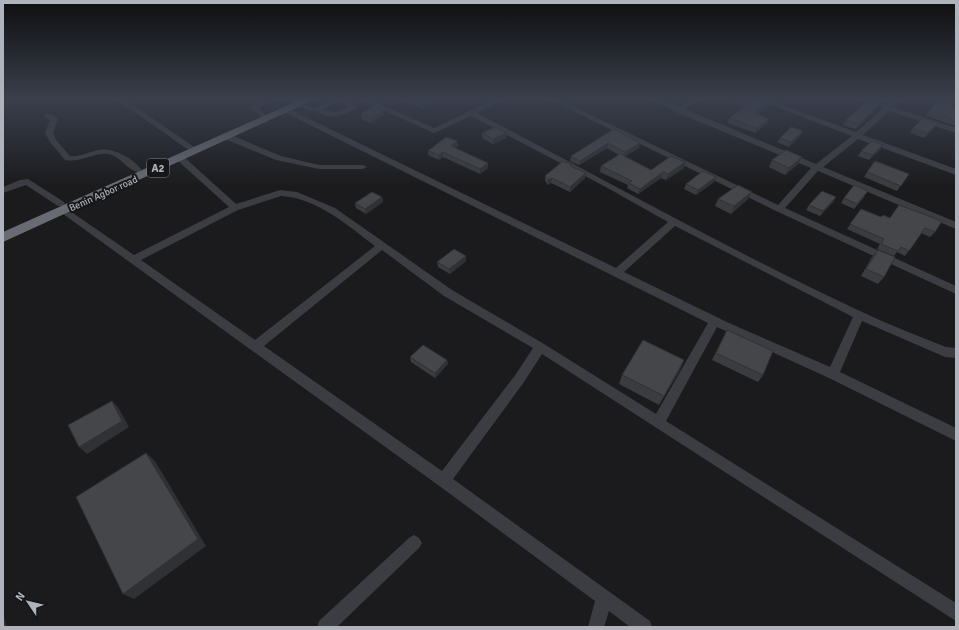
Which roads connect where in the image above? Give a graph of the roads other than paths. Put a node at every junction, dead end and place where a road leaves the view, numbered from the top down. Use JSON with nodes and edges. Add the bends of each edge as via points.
{"nodes":[{"id":1,"x":51,"y":127,"type":"edge"},
{"id":2,"x":161,"y":127,"type":"edge"},
{"id":3,"x":234,"y":127,"type":"edge"},
{"id":4,"x":249,"y":127,"type":"edge"},
{"id":5,"x":320,"y":127,"type":"edge"},
{"id":6,"x":426,"y":127,"type":"edge"},
{"id":7,"x":441,"y":127,"type":"edge"},
{"id":8,"x":499,"y":127,"type":"edge"},
{"id":9,"x":611,"y":127,"type":"edge"},
{"id":10,"x":721,"y":127,"type":"edge"},
{"id":11,"x":837,"y":127,"type":"edge"},
{"id":12,"x":866,"y":127,"type":"edge"},
{"id":13,"x":943,"y":127,"type":"edge"},
{"id":14,"x":956,"y":132,"type":"edge"},
{"id":15,"x":858,"y":135,"type":"junction"},
{"id":16,"x":228,"y":137,"type":"junction"},
{"id":17,"x":190,"y":147,"type":"junction"},
{"id":18,"x":180,"y":158,"type":"junction"},
{"id":19,"x":363,"y":167,"type":"dead end"},
{"id":20,"x":817,"y":167,"type":"junction"},
{"id":21,"x":138,"y":170,"type":"junction"},
{"id":22,"x":956,"y":172,"type":"edge"},
{"id":23,"x":3,"y":190,"type":"edge"},
{"id":24,"x":63,"y":207,"type":"junction"},
{"id":25,"x":235,"y":208,"type":"junction"},
{"id":26,"x":779,"y":209,"type":"junction"},
{"id":27,"x":674,"y":222,"type":"junction"},
{"id":28,"x":956,"y":226,"type":"edge"},
{"id":29,"x":3,"y":230,"type":"edge"},
{"id":30,"x":3,"y":237,"type":"edge"},
{"id":31,"x":382,"y":245,"type":"junction"},
{"id":32,"x":133,"y":260,"type":"junction"},
{"id":33,"x":617,"y":273,"type":"junction"},
{"id":34,"x":956,"y":290,"type":"edge"},
{"id":35,"x":859,"y":315,"type":"junction"},
{"id":36,"x":715,"y":321,"type":"junction"},
{"id":37,"x":256,"y":346,"type":"junction"},
{"id":38,"x":540,"y":347,"type":"junction"},
{"id":39,"x":956,"y":353,"type":"edge"},
{"id":40,"x":833,"y":374,"type":"junction"},
{"id":41,"x":658,"y":423,"type":"junction"},
{"id":42,"x":956,"y":435,"type":"edge"},
{"id":43,"x":443,"y":480,"type":"junction"},
{"id":44,"x":414,"y":543,"type":"dead end"},
{"id":45,"x":604,"y":598,"type":"junction"},
{"id":46,"x":956,"y":613,"type":"edge"},
{"id":47,"x":325,"y":627,"type":"edge"},
{"id":48,"x":596,"y":627,"type":"edge"},
{"id":49,"x":644,"y":627,"type":"edge"}],
"edges":[{"from":1,"to":21,"type":"street","via":[[49,135],[68,158],[111,152]]},
{"from":2,"to":17,"type":"street"},
{"from":3,"to":17,"type":"highway","name":"Benin Agbor road","number":"A2"},
{"from":4,"to":16,"type":"highway","name":"Benin Agbor road","number":"A2"},
{"from":5,"to":33,"type":"street"},
{"from":6,"to":7,"type":"street","via":[[434,131]]},
{"from":8,"to":27,"type":"street"},
{"from":9,"to":26,"type":"street"},
{"from":10,"to":20,"type":"street"},
{"from":11,"to":15,"type":"street"},
{"from":12,"to":15,"type":"street"},
{"from":13,"to":14,"type":"street"},
{"from":15,"to":20,"type":"street"},
{"from":15,"to":22,"type":"street"},
{"from":16,"to":18,"type":"highway","name":"Benin Agbor road","number":"A2"},
{"from":16,"to":19,"type":"street","via":[[279,158],[319,168]]},
{"from":17,"to":21,"type":"highway","name":"Benin Agbor road","number":"A2"},
{"from":18,"to":24,"type":"highway","name":"Benin Agbor road","number":"A2"},
{"from":18,"to":25,"type":"street"},
{"from":20,"to":26,"type":"street"},
{"from":20,"to":28,"type":"street"},
{"from":21,"to":24,"type":"highway","name":"Benin Agbor road","number":"A2"},
{"from":23,"to":24,"type":"street","via":[[28,182]]},
{"from":24,"to":29,"type":"highway","name":"Benin Agbor road","number":"A2"},
{"from":24,"to":30,"type":"highway","name":"Benin Agbor road","number":"A2"},
{"from":24,"to":32,"type":"street"},
{"from":25,"to":31,"type":"street","via":[[280,193],[294,194],[332,210]]},
{"from":25,"to":32,"type":"street"},
{"from":26,"to":34,"type":"street"},
{"from":27,"to":33,"type":"street"},
{"from":27,"to":35,"type":"street"},
{"from":31,"to":37,"type":"street"},
{"from":31,"to":38,"type":"street","via":[[448,294]]},
{"from":32,"to":37,"type":"street"},
{"from":33,"to":36,"type":"street"},
{"from":35,"to":39,"type":"street","via":[[945,352]]},
{"from":35,"to":40,"type":"street"},
{"from":36,"to":40,"type":"street"},
{"from":36,"to":41,"type":"street"},
{"from":37,"to":43,"type":"street"},
{"from":38,"to":41,"type":"street"},
{"from":38,"to":43,"type":"street","via":[[520,378]]},
{"from":40,"to":42,"type":"street"},
{"from":41,"to":46,"type":"street"},
{"from":43,"to":45,"type":"street"},
{"from":44,"to":47,"type":"street"},
{"from":45,"to":48,"type":"street"},
{"from":45,"to":49,"type":"street"}]}
